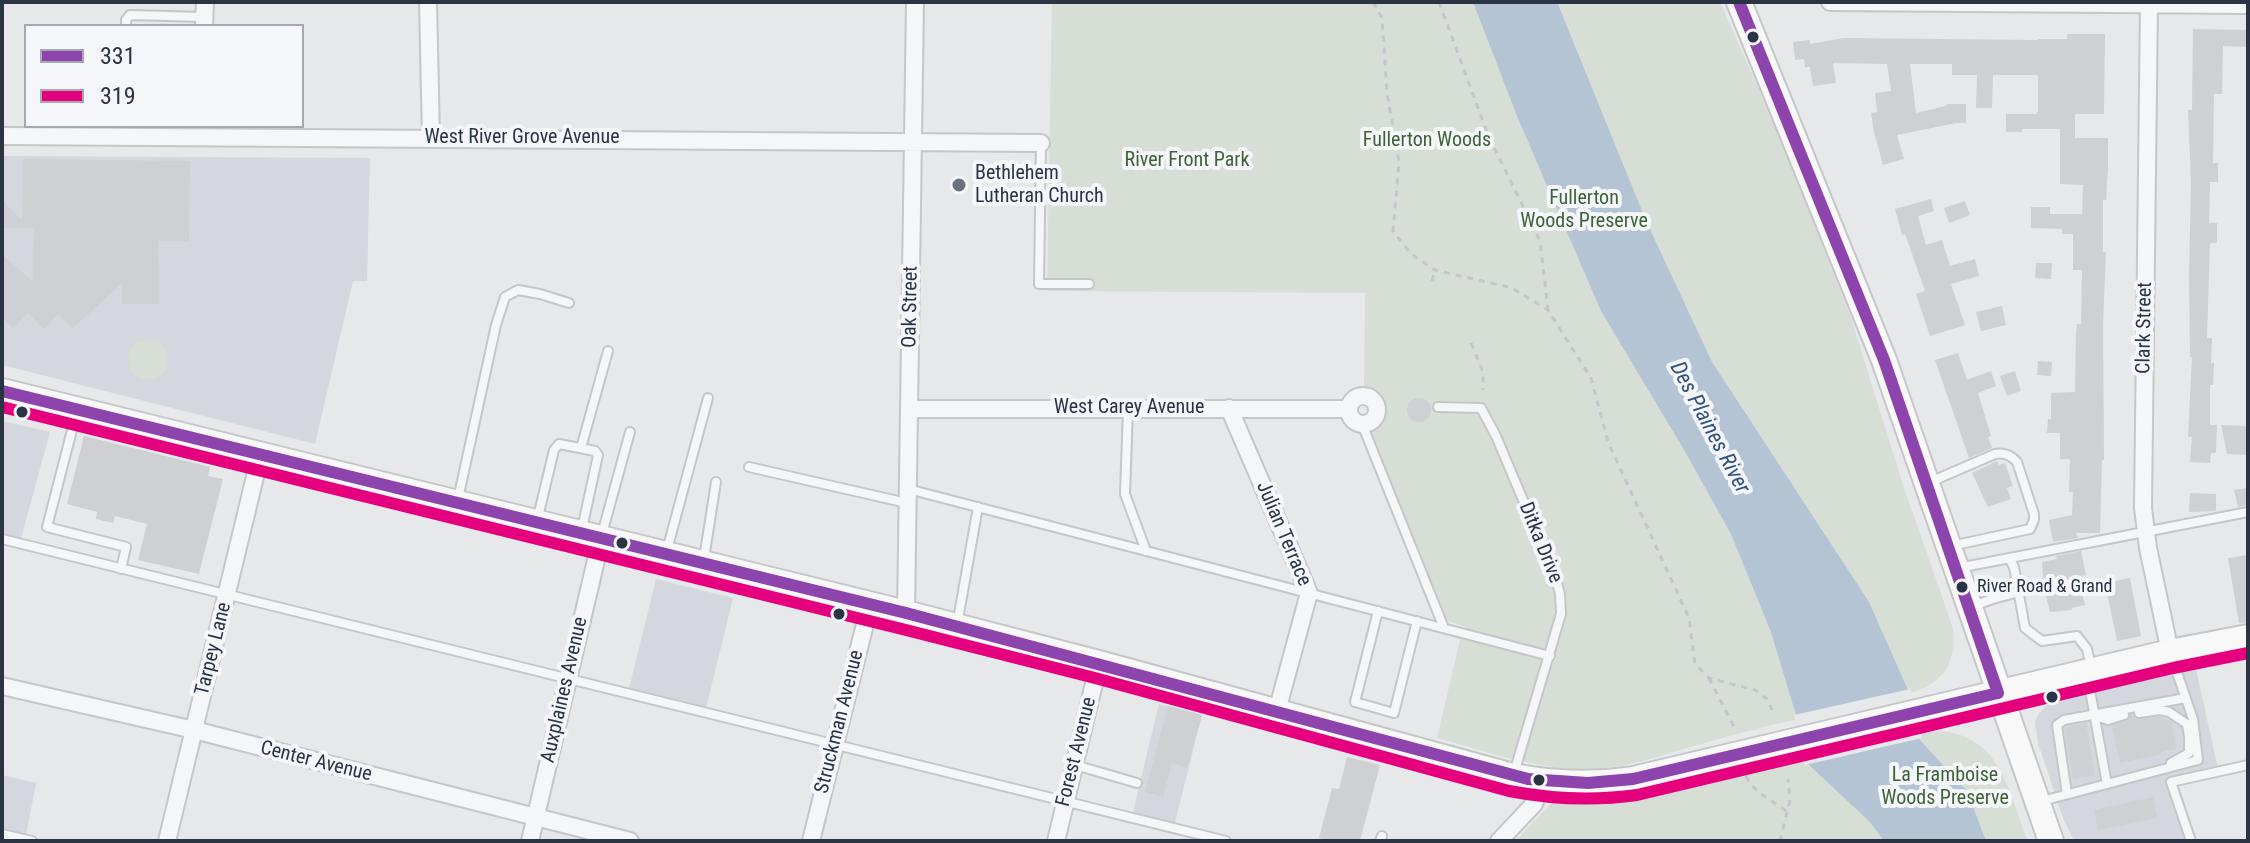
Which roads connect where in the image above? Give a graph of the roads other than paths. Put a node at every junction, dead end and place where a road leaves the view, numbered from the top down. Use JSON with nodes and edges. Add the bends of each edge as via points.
{"nodes":[{"id":1,"x":428,"y":2,"type":"edge"},
{"id":2,"x":915,"y":2,"type":"edge"},
{"id":3,"x":1739,"y":2,"type":"edge"},
{"id":4,"x":1830,"y":2,"type":"edge"},
{"id":5,"x":1901,"y":2,"type":"edge"},
{"id":6,"x":2025,"y":3,"type":"edge"},
{"id":7,"x":2149,"y":3,"type":"edge"},
{"id":8,"x":2248,"y":5,"type":"edge"},
{"id":9,"x":160,"y":14,"type":"junction"},
{"id":10,"x":204,"y":15,"type":"edge"},
{"id":11,"x":126,"y":24,"type":"edge"},
{"id":12,"x":160,"y":24,"type":"edge"},
{"id":13,"x":203,"y":131,"type":"edge"},
{"id":14,"x":2,"y":136,"type":"edge"},
{"id":15,"x":431,"y":138,"type":"junction"},
{"id":16,"x":913,"y":141,"type":"junction"},
{"id":17,"x":1041,"y":143,"type":"joint"},
{"id":18,"x":1089,"y":284,"type":"dead end"},
{"id":19,"x":569,"y":303,"type":"dead end"},
{"id":20,"x":608,"y":351,"type":"dead end"},
{"id":21,"x":2,"y":391,"type":"edge"},
{"id":22,"x":708,"y":398,"type":"dead end"},
{"id":23,"x":1438,"y":407,"type":"dead end"},
{"id":24,"x":1128,"y":408,"type":"junction"},
{"id":25,"x":1229,"y":408,"type":"junction"},
{"id":26,"x":909,"y":409,"type":"junction"},
{"id":27,"x":1349,"y":409,"type":"junction"},
{"id":28,"x":77,"y":410,"type":"junction"},
{"id":29,"x":1362,"y":424,"type":"junction"},
{"id":30,"x":630,"y":432,"type":"dead end"},
{"id":31,"x":581,"y":448,"type":"junction"},
{"id":32,"x":260,"y":456,"type":"junction"},
{"id":33,"x":749,"y":467,"type":"dead end"},
{"id":34,"x":716,"y":482,"type":"dead end"},
{"id":35,"x":1926,"y":484,"type":"junction"},
{"id":36,"x":908,"y":496,"type":"junction"},
{"id":37,"x":456,"y":504,"type":"junction"},
{"id":38,"x":978,"y":507,"type":"junction"},
{"id":39,"x":2248,"y":512,"type":"edge"},
{"id":40,"x":536,"y":523,"type":"junction"},
{"id":41,"x":2146,"y":533,"type":"junction"},
{"id":42,"x":591,"y":536,"type":"junction"},
{"id":43,"x":2,"y":539,"type":"edge"},
{"id":44,"x":1146,"y":551,"type":"junction"},
{"id":45,"x":666,"y":554,"type":"junction"},
{"id":46,"x":1952,"y":558,"type":"junction"},
{"id":47,"x":2009,"y":558,"type":"junction"},
{"id":48,"x":703,"y":563,"type":"junction"},
{"id":49,"x":121,"y":569,"type":"junction"},
{"id":50,"x":2019,"y":592,"type":"junction"},
{"id":51,"x":1309,"y":593,"type":"junction"},
{"id":52,"x":227,"y":596,"type":"junction"},
{"id":53,"x":870,"y":604,"type":"junction"},
{"id":54,"x":1969,"y":608,"type":"junction"},
{"id":55,"x":1378,"y":611,"type":"junction"},
{"id":56,"x":906,"y":613,"type":"junction"},
{"id":57,"x":1417,"y":621,"type":"junction"},
{"id":58,"x":957,"y":626,"type":"junction"},
{"id":59,"x":1444,"y":628,"type":"junction"},
{"id":60,"x":2248,"y":637,"type":"edge"},
{"id":61,"x":2170,"y":652,"type":"junction"},
{"id":62,"x":1550,"y":656,"type":"junction"},
{"id":63,"x":1099,"y":663,"type":"junction"},
{"id":64,"x":2090,"y":671,"type":"junction"},
{"id":65,"x":568,"y":678,"type":"junction"},
{"id":66,"x":2,"y":686,"type":"edge"},
{"id":67,"x":1998,"y":693,"type":"junction"},
{"id":68,"x":2186,"y":698,"type":"junction"},
{"id":69,"x":1277,"y":711,"type":"junction"},
{"id":70,"x":2139,"y":713,"type":"dead end"},
{"id":71,"x":2124,"y":715,"type":"dead end"},
{"id":72,"x":2095,"y":716,"type":"junction"},
{"id":73,"x":194,"y":730,"type":"junction"},
{"id":74,"x":834,"y":745,"type":"junction"},
{"id":75,"x":1074,"y":764,"type":"junction"},
{"id":76,"x":2248,"y":765,"type":"edge"},
{"id":77,"x":2156,"y":771,"type":"junction"},
{"id":78,"x":1513,"y":776,"type":"junction"},
{"id":79,"x":1541,"y":782,"type":"junction"},
{"id":80,"x":1137,"y":783,"type":"dead end"},
{"id":81,"x":2107,"y":784,"type":"junction"},
{"id":82,"x":2067,"y":794,"type":"junction"},
{"id":83,"x":1065,"y":801,"type":"junction"},
{"id":84,"x":2037,"y":802,"type":"junction"},
{"id":85,"x":535,"y":818,"type":"junction"},
{"id":86,"x":2,"y":834,"type":"edge"},
{"id":87,"x":32,"y":841,"type":"edge"},
{"id":88,"x":167,"y":841,"type":"edge"},
{"id":89,"x":530,"y":841,"type":"edge"},
{"id":90,"x":630,"y":841,"type":"edge"},
{"id":91,"x":811,"y":841,"type":"edge"},
{"id":92,"x":1056,"y":841,"type":"edge"},
{"id":93,"x":1226,"y":841,"type":"edge"},
{"id":94,"x":1499,"y":841,"type":"edge"},
{"id":95,"x":2051,"y":841,"type":"edge"},
{"id":96,"x":2191,"y":841,"type":"edge"}],
"edges":[{"from":1,"to":15,"type":"street"},
{"from":2,"to":16,"type":"street","name":"Oak Street"},
{"from":3,"to":35,"type":"main road","via":[[1884,360]]},
{"from":4,"to":5,"type":"street"},
{"from":5,"to":6,"type":"street"},
{"from":6,"to":7,"type":"street"},
{"from":7,"to":8,"type":"street"},
{"from":7,"to":41,"type":"street","name":"Clark Street"},
{"from":9,"to":10,"type":"lane"},
{"from":9,"to":11,"type":"lane","via":[[130,15]]},
{"from":9,"to":12,"type":"lane"},
{"from":13,"to":14,"type":"street","name":"West River Grove Avenue"},
{"from":13,"to":15,"type":"street","name":"West River Grove Avenue"},
{"from":15,"to":16,"type":"street","name":"West River Grove Avenue"},
{"from":16,"to":17,"type":"street","name":"West River Grove Avenue"},
{"from":16,"to":26,"type":"street","name":"Oak Street"},
{"from":17,"to":18,"type":"lane","via":[[1039,284]]},
{"from":19,"to":37,"type":"lane","via":[[518,290],[505,297]]},
{"from":20,"to":31,"type":"lane"},
{"from":21,"to":28,"type":"main road"},
{"from":22,"to":45,"type":"lane"},
{"from":23,"to":62,"type":"lane","name":"Ditka Drive","via":[[1481,408],[1502,449],[1560,594],[1561,614]]},
{"from":24,"to":25,"type":"street","name":"West Carey Avenue"},
{"from":24,"to":26,"type":"street","name":"West Carey Avenue"},
{"from":24,"to":44,"type":"lane","via":[[1125,494]]},
{"from":25,"to":27,"type":"street","name":"West Carey Avenue"},
{"from":25,"to":51,"type":"street","name":"Julian Terrace"},
{"from":26,"to":36,"type":"street","name":"Oak Street"},
{"from":27,"to":29,"type":"street","via":[[1351,418]]},
{"from":27,"to":29,"type":"street","name":"West Carey Avenue","via":[[1361,396],[1374,401],[1377,414]]},
{"from":28,"to":32,"type":"main road"},
{"from":28,"to":49,"type":"lane","via":[[47,527],[126,547]]},
{"from":29,"to":59,"type":"lane"},
{"from":30,"to":42,"type":"lane"},
{"from":31,"to":40,"type":"lane","via":[[559,444],[554,450]]},
{"from":31,"to":42,"type":"lane","via":[[598,455]]},
{"from":32,"to":37,"type":"main road"},
{"from":32,"to":52,"type":"street","name":"Tarpey Lane"},
{"from":33,"to":36,"type":"lane"},
{"from":34,"to":48,"type":"lane"},
{"from":35,"to":46,"type":"main road"},
{"from":35,"to":46,"type":"lane","via":[[1995,454],[2017,462],[2033,525]]},
{"from":36,"to":38,"type":"lane"},
{"from":36,"to":56,"type":"street","name":"Oak Street"},
{"from":37,"to":40,"type":"main road"},
{"from":38,"to":44,"type":"lane"},
{"from":38,"to":58,"type":"lane"},
{"from":39,"to":41,"type":"lane"},
{"from":40,"to":42,"type":"main road"},
{"from":41,"to":47,"type":"lane"},
{"from":41,"to":61,"type":"street","name":"Clark Street"},
{"from":42,"to":45,"type":"main road"},
{"from":42,"to":65,"type":"street","name":"Auxplaines Avenue"},
{"from":43,"to":49,"type":"lane"},
{"from":44,"to":51,"type":"lane"},
{"from":45,"to":48,"type":"main road"},
{"from":46,"to":47,"type":"lane"},
{"from":46,"to":54,"type":"main road"},
{"from":47,"to":50,"type":"lane"},
{"from":48,"to":53,"type":"main road"},
{"from":49,"to":52,"type":"lane"},
{"from":50,"to":54,"type":"lane"},
{"from":50,"to":64,"type":"lane","via":[[2025,628],[2042,641],[2077,636],[2087,649]]},
{"from":51,"to":55,"type":"lane"},
{"from":51,"to":69,"type":"street","name":"Julian Terrace"},
{"from":52,"to":65,"type":"lane"},
{"from":52,"to":73,"type":"street","name":"Tarpey Lane"},
{"from":53,"to":56,"type":"main road"},
{"from":53,"to":74,"type":"street","name":"Struckman Avenue"},
{"from":54,"to":67,"type":"main road"},
{"from":55,"to":57,"type":"lane"},
{"from":55,"to":57,"type":"lane","via":[[1355,702],[1394,713]]},
{"from":56,"to":58,"type":"main road"},
{"from":57,"to":59,"type":"lane"},
{"from":58,"to":63,"type":"main road"},
{"from":59,"to":62,"type":"lane"},
{"from":60,"to":61,"type":"main road"},
{"from":61,"to":64,"type":"main road"},
{"from":61,"to":68,"type":"lane"},
{"from":62,"to":78,"type":"lane","name":"Ditka Drive"},
{"from":63,"to":69,"type":"main road"},
{"from":63,"to":75,"type":"street","name":"Forest Avenue"},
{"from":64,"to":67,"type":"main road"},
{"from":64,"to":72,"type":"lane"},
{"from":65,"to":74,"type":"lane"},
{"from":65,"to":85,"type":"street","name":"Auxplaines Avenue"},
{"from":66,"to":73,"type":"street","name":"Center Avenue"},
{"from":67,"to":79,"type":"main road","via":[[1633,779]]},
{"from":67,"to":84,"type":"main road"},
{"from":68,"to":72,"type":"lane"},
{"from":68,"to":77,"type":"lane","via":[[2198,760]]},
{"from":69,"to":78,"type":"main road"},
{"from":70,"to":77,"type":"lane","via":[[2169,712],[2187,724],[2189,753]]},
{"from":71,"to":72,"type":"lane","via":[[2108,720]]},
{"from":72,"to":81,"type":"lane"},
{"from":72,"to":82,"type":"lane","via":[[2057,725]]},
{"from":73,"to":85,"type":"street","name":"Center Avenue"},
{"from":73,"to":88,"type":"street","name":"Tarpey Lane"},
{"from":74,"to":83,"type":"lane"},
{"from":74,"to":91,"type":"street","name":"Struckman Avenue"},
{"from":75,"to":80,"type":"lane"},
{"from":75,"to":83,"type":"street","name":"Forest Avenue"},
{"from":76,"to":96,"type":"lane","via":[[2171,782]]},
{"from":77,"to":81,"type":"lane"},
{"from":78,"to":79,"type":"main road"},
{"from":79,"to":94,"type":"street","via":[[1534,804]]},
{"from":81,"to":82,"type":"lane"},
{"from":82,"to":84,"type":"lane"},
{"from":83,"to":92,"type":"street","name":"Forest Avenue"},
{"from":83,"to":93,"type":"lane"},
{"from":84,"to":95,"type":"main road"},
{"from":85,"to":89,"type":"street","name":"Auxplaines Avenue"},
{"from":85,"to":90,"type":"street","name":"Center Avenue"},
{"from":86,"to":87,"type":"lane"}]}
